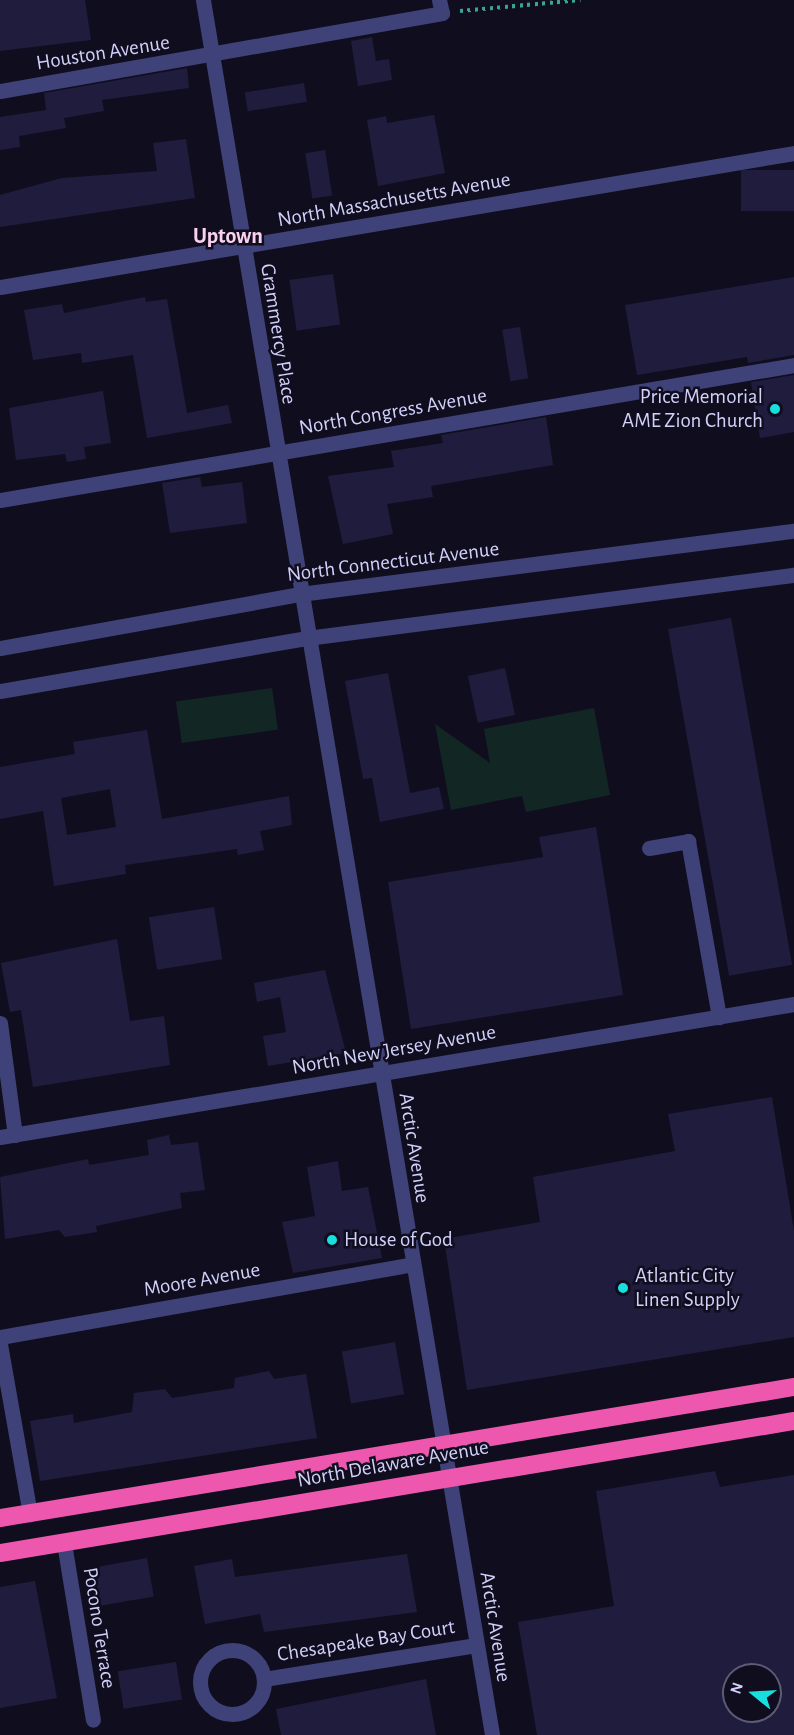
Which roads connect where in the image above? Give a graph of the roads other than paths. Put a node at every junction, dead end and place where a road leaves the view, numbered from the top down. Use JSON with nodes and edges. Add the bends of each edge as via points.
{"nodes":[{"id":1,"x":203,"y":0,"type":"edge"},
{"id":2,"x":440,"y":7,"type":"edge"},
{"id":3,"x":213,"y":56,"type":"junction"},
{"id":4,"x":0,"y":90,"type":"edge"},
{"id":5,"x":794,"y":153,"type":"edge"},
{"id":6,"x":243,"y":246,"type":"junction"},
{"id":7,"x":0,"y":287,"type":"edge"},
{"id":8,"x":794,"y":366,"type":"edge"},
{"id":9,"x":276,"y":454,"type":"junction"},
{"id":10,"x":0,"y":500,"type":"edge"},
{"id":11,"x":794,"y":531,"type":"edge"},
{"id":12,"x":794,"y":575,"type":"edge"},
{"id":13,"x":300,"y":594,"type":"junction"},
{"id":14,"x":307,"y":638,"type":"junction"},
{"id":15,"x":0,"y":648,"type":"edge"},
{"id":16,"x":0,"y":691,"type":"edge"},
{"id":17,"x":648,"y":848,"type":"dead end"},
{"id":18,"x":794,"y":1004,"type":"edge"},
{"id":19,"x":719,"y":1017,"type":"junction"},
{"id":20,"x":0,"y":1023,"type":"edge"},
{"id":21,"x":381,"y":1074,"type":"junction"},
{"id":22,"x":8,"y":1136,"type":"edge"},
{"id":23,"x":412,"y":1264,"type":"junction"},
{"id":24,"x":0,"y":1337,"type":"edge"},
{"id":25,"x":0,"y":1344,"type":"edge"},
{"id":26,"x":794,"y":1387,"type":"edge"},
{"id":27,"x":794,"y":1421,"type":"edge"},
{"id":28,"x":445,"y":1446,"type":"junction"},
{"id":29,"x":449,"y":1477,"type":"junction"},
{"id":30,"x":30,"y":1514,"type":"junction"},
{"id":31,"x":0,"y":1518,"type":"edge"},
{"id":32,"x":64,"y":1543,"type":"junction"},
{"id":33,"x":0,"y":1553,"type":"edge"},
{"id":34,"x":476,"y":1645,"type":"junction"},
{"id":35,"x":264,"y":1679,"type":"junction"},
{"id":36,"x":93,"y":1720,"type":"dead end"},
{"id":37,"x":492,"y":1735,"type":"edge"}],
"edges":[{"from":1,"to":3,"type":"street","name":"Grammercy Place"},
{"from":2,"to":3,"type":"street","name":"Houston Avenue"},
{"from":3,"to":4,"type":"street","name":"Houston Avenue"},
{"from":3,"to":6,"type":"street","name":"Grammercy Place"},
{"from":5,"to":6,"type":"street","name":"North Massachusetts Avenue"},
{"from":6,"to":7,"type":"street","name":"North Massachusetts Avenue"},
{"from":6,"to":9,"type":"street","name":"Grammercy Place"},
{"from":8,"to":9,"type":"street","name":"North Congress Avenue"},
{"from":9,"to":10,"type":"street","name":"North Congress Avenue"},
{"from":9,"to":13,"type":"street","name":"Grammercy Place"},
{"from":11,"to":13,"type":"street","name":"North Connecticut Avenue"},
{"from":12,"to":14,"type":"street"},
{"from":13,"to":14,"type":"street","name":"Grammercy Place"},
{"from":13,"to":15,"type":"street","name":"North Connecticut Avenue"},
{"from":14,"to":16,"type":"street"},
{"from":14,"to":21,"type":"street","name":"Arctic Avenue"},
{"from":17,"to":19,"type":"street","via":[[688,841]]},
{"from":18,"to":19,"type":"street","name":"North New Jersey Avenue"},
{"from":19,"to":21,"type":"street","name":"North New Jersey Avenue"},
{"from":20,"to":22,"type":"street"},
{"from":21,"to":22,"type":"street","name":"North New Jersey Avenue"},
{"from":21,"to":23,"type":"street","name":"Arctic Avenue"},
{"from":23,"to":24,"type":"street","name":"Moore Avenue"},
{"from":23,"to":28,"type":"street","name":"Arctic Avenue"},
{"from":25,"to":30,"type":"street"},
{"from":26,"to":28,"type":"highway","name":"North Delaware Avenue"},
{"from":27,"to":29,"type":"highway","name":"North Delaware Avenue"},
{"from":28,"to":29,"type":"street","name":"Arctic Avenue"},
{"from":28,"to":30,"type":"highway","name":"North Delaware Avenue"},
{"from":29,"to":32,"type":"highway","name":"North Delaware Avenue"},
{"from":29,"to":34,"type":"street","name":"Arctic Avenue"},
{"from":30,"to":31,"type":"highway","name":"North Delaware Avenue"},
{"from":32,"to":33,"type":"highway","name":"North Delaware Avenue"},
{"from":32,"to":36,"type":"street","name":"Pocono Terrace"},
{"from":34,"to":35,"type":"street","name":"Chesapeake Bay Court"},
{"from":34,"to":37,"type":"street","name":"Arctic Avenue"},
{"from":35,"to":35,"type":"street","name":"Chesapeake Bay Court","via":[[247,1654],[226,1650],[208,1660],[200,1690],[212,1707],[232,1714],[259,1699]]}]}
